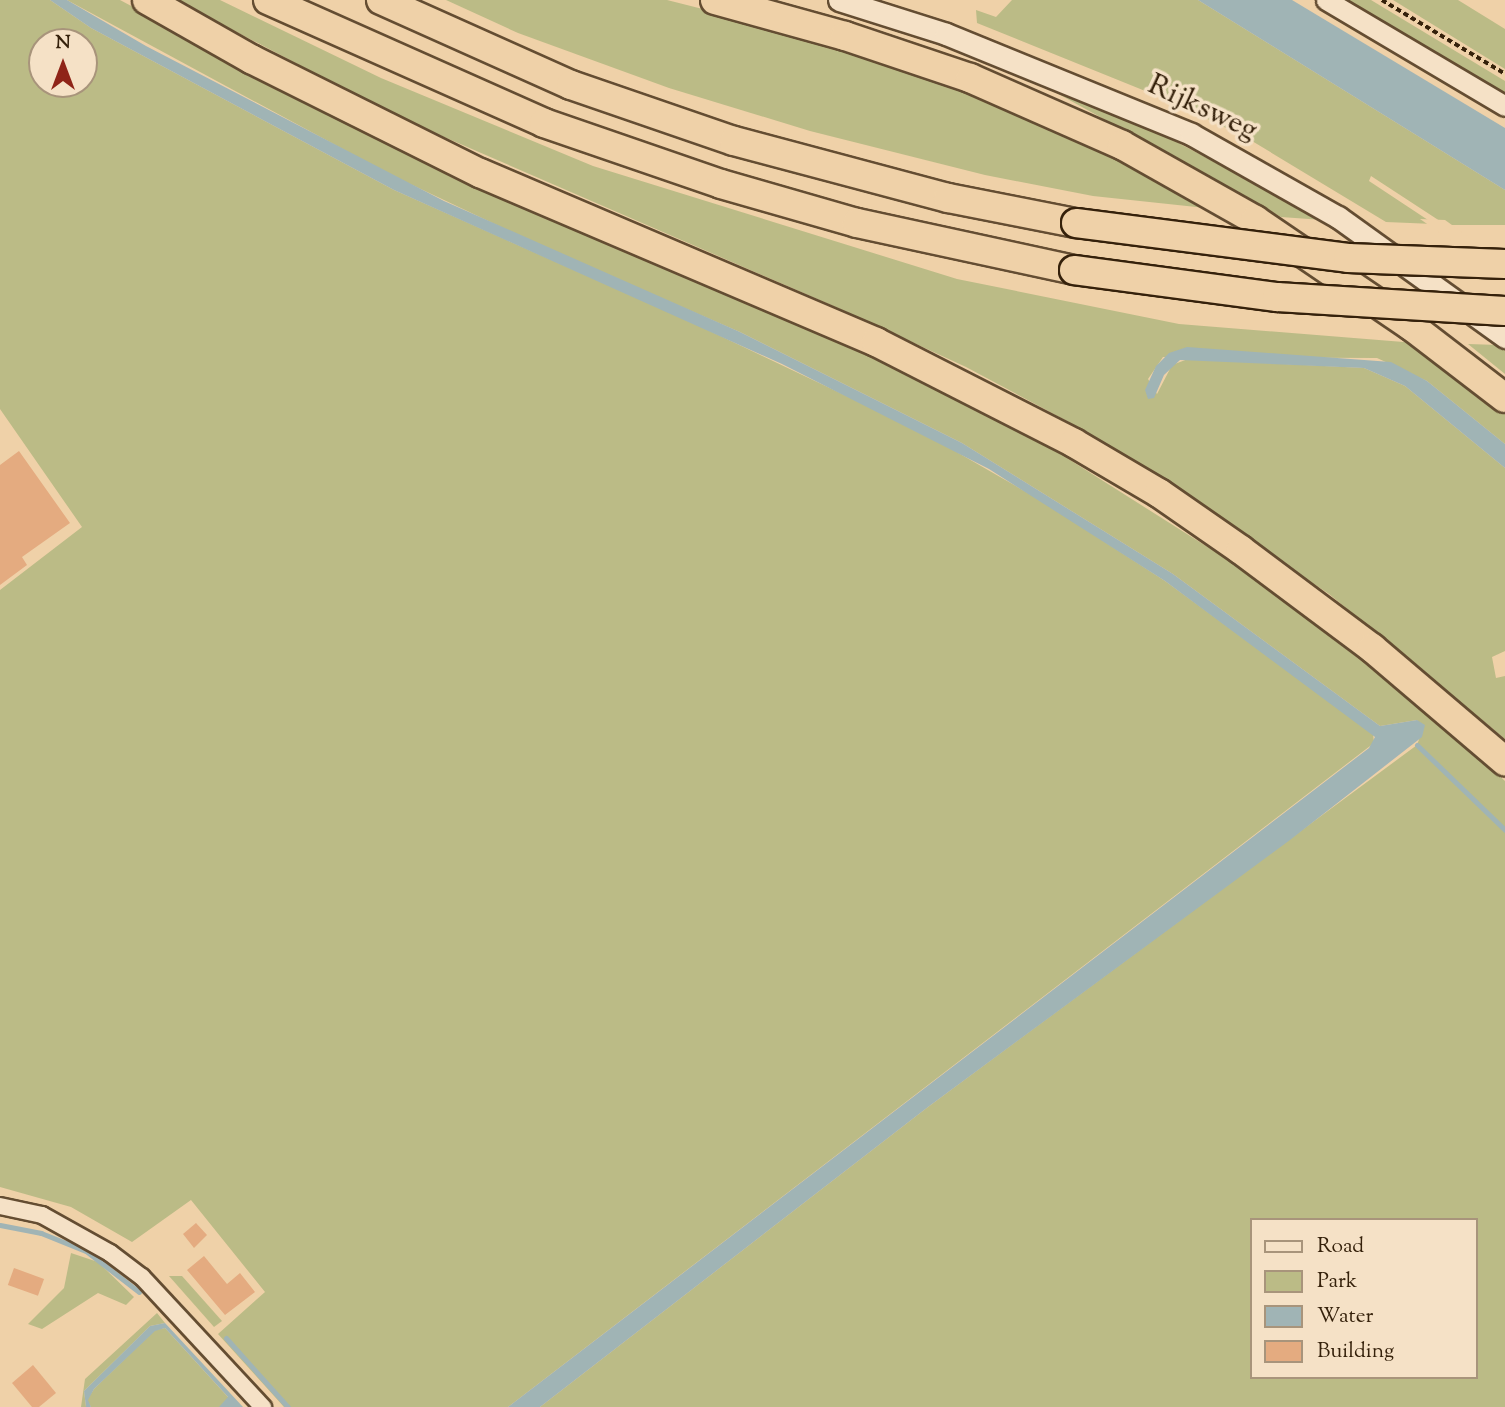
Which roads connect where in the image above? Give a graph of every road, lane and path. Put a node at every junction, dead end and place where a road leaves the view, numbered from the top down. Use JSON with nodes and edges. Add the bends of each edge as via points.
{"nodes":[{"id":1,"x":147,"y":0,"type":"edge"},
{"id":2,"x":268,"y":0,"type":"edge"},
{"id":3,"x":381,"y":0,"type":"edge"},
{"id":4,"x":715,"y":0,"type":"edge"},
{"id":5,"x":839,"y":0,"type":"edge"},
{"id":6,"x":1326,"y":0,"type":"edge"},
{"id":7,"x":1382,"y":0,"type":"edge"},
{"id":8,"x":1505,"y":75,"type":"edge"},
{"id":9,"x":1505,"y":106,"type":"edge"},
{"id":10,"x":1505,"y":264,"type":"edge"},
{"id":11,"x":1505,"y":311,"type":"edge"},
{"id":12,"x":1505,"y":337,"type":"edge"},
{"id":13,"x":1505,"y":398,"type":"edge"},
{"id":14,"x":1505,"y":761,"type":"edge"},
{"id":15,"x":0,"y":1206,"type":"edge"},
{"id":16,"x":262,"y":1407,"type":"edge"}],
"edges":[{"from":1,"to":14,"type":"highway","via":[[251,59],[480,173],[876,342],[1074,443],[1159,493],[1252,558],[1371,648]]},
{"from":2,"to":11,"type":"highway","bridge":true,"via":[[439,80],[683,172],[857,223],[1074,270],[1277,297]]},
{"from":3,"to":10,"type":"highway","bridge":true,"via":[[571,85],[734,141],[935,195],[1076,223],[1348,258]]},
{"from":4,"to":13,"type":"highway","via":[[845,36],[970,78],[1122,145],[1255,220]]},
{"from":5,"to":12,"type":"main road","name":"Rijksweg","via":[[1066,80],[1191,134],[1338,217]]},
{"from":6,"to":9,"type":"street"},
{"from":7,"to":8,"type":"path"},
{"from":15,"to":16,"type":"street","via":[[42,1215],[110,1252],[142,1277]]}]}
